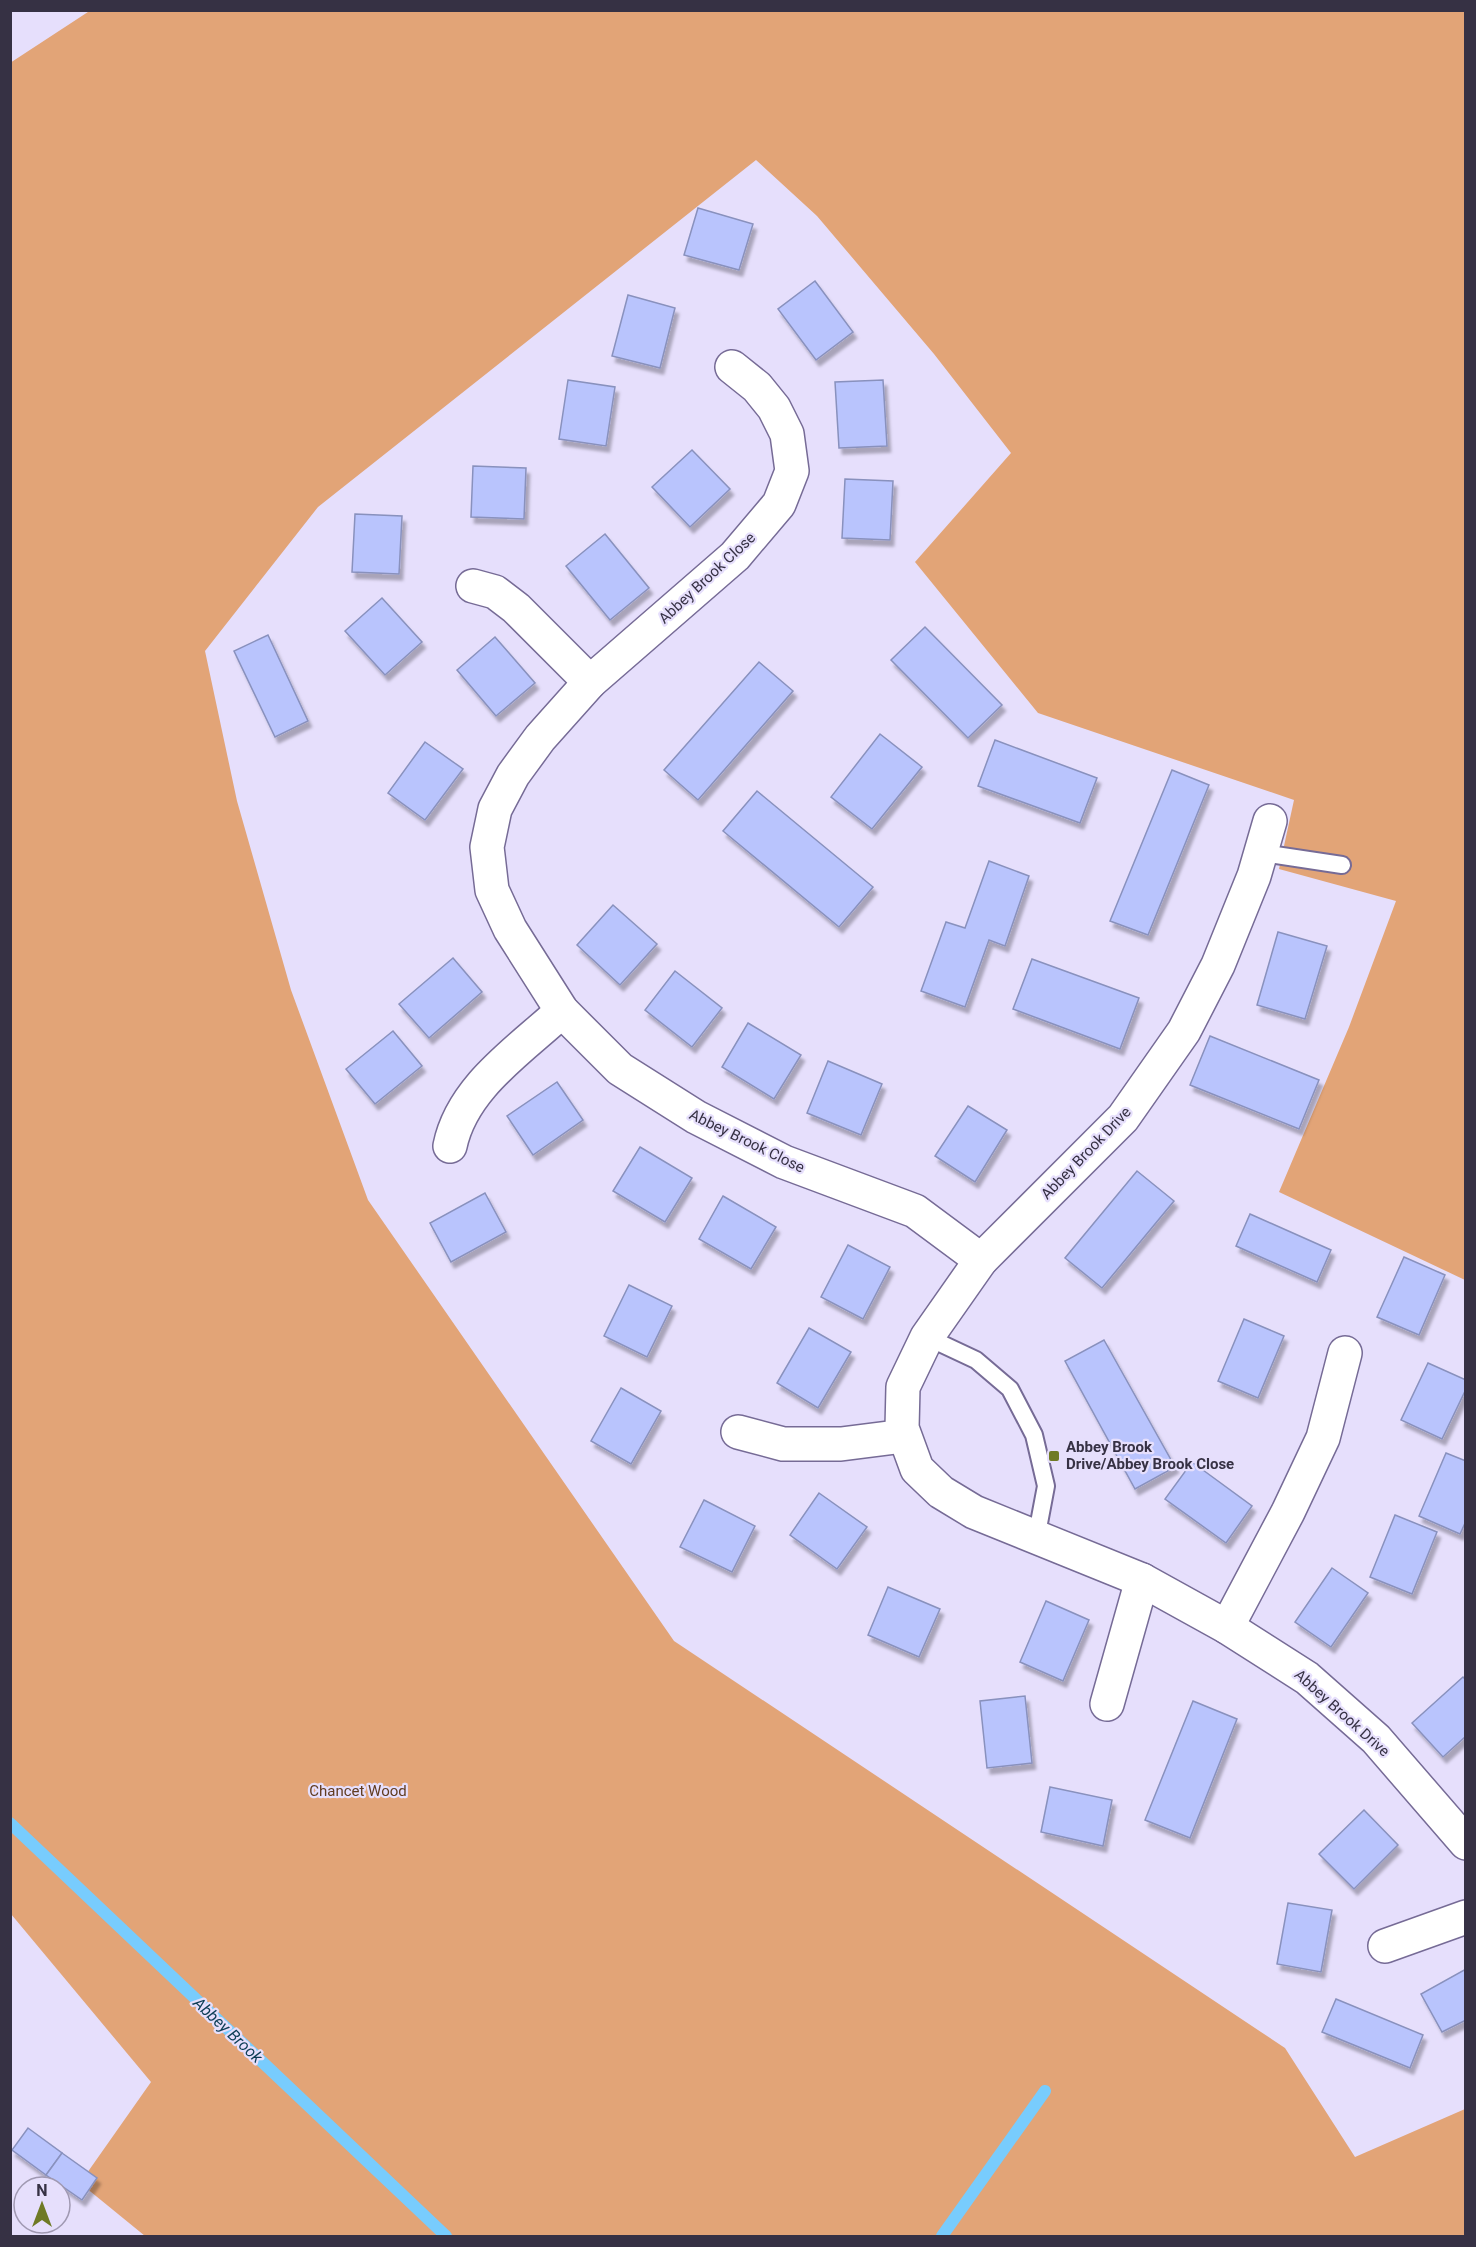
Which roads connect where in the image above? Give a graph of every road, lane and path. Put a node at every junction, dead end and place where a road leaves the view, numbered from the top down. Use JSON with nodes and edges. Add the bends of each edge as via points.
{"nodes":[{"id":1,"x":732,"y":367,"type":"dead end"},
{"id":2,"x":473,"y":586,"type":"dead end"},
{"id":3,"x":590,"y":682,"type":"junction"},
{"id":4,"x":1270,"y":821,"type":"dead end"},
{"id":5,"x":1262,"y":852,"type":"junction"},
{"id":6,"x":1342,"y":865,"type":"dead end"},
{"id":7,"x":562,"y":1011,"type":"junction"},
{"id":8,"x":450,"y":1146,"type":"dead end"},
{"id":9,"x":981,"y":1260,"type":"junction"},
{"id":10,"x":927,"y":1337,"type":"junction"},
{"id":11,"x":1346,"y":1353,"type":"dead end"},
{"id":12,"x":738,"y":1432,"type":"dead end"},
{"id":13,"x":904,"y":1436,"type":"junction"},
{"id":14,"x":1036,"y":1539,"type":"junction"},
{"id":15,"x":1142,"y":1580,"type":"junction"},
{"id":16,"x":1227,"y":1627,"type":"junction"},
{"id":17,"x":1107,"y":1704,"type":"dead end"},
{"id":18,"x":1460,"y":1826,"type":"edge"},
{"id":19,"x":1466,"y":1917,"type":"edge"},
{"id":20,"x":1385,"y":1946,"type":"dead end"}],
"edges":[{"from":1,"to":3,"type":"street","name":"Abbey Brook Close","via":[[757,387],[774,408],[787,434],[792,471],[779,504],[735,556]]},
{"from":2,"to":3,"type":"street","via":[[495,592],[516,608]]},
{"from":3,"to":7,"type":"street","name":"Abbey Brook Close","via":[[513,775],[495,809],[487,847],[492,890],[510,929]]},
{"from":4,"to":5,"type":"street","name":"Abbey Brook Drive"},
{"from":5,"to":6,"type":"lane"},
{"from":5,"to":9,"type":"street","name":"Abbey Brook Drive","via":[[1218,965],[1184,1030],[1123,1118]]},
{"from":7,"to":8,"type":"street","via":[[487,1079],[463,1108]]},
{"from":7,"to":9,"type":"street","name":"Abbey Brook Close","via":[[620,1069],[696,1117],[784,1162],[915,1211]]},
{"from":9,"to":10,"type":"street","name":"Abbey Brook Drive"},
{"from":10,"to":13,"type":"street","name":"Abbey Brook Drive","via":[[903,1387]]},
{"from":10,"to":14,"type":"lane","via":[[976,1360],[1010,1389],[1034,1435],[1046,1486]]},
{"from":11,"to":16,"type":"street","via":[[1323,1438]]},
{"from":12,"to":13,"type":"street","via":[[783,1444],[841,1444]]},
{"from":13,"to":14,"type":"street","name":"Abbey Brook Drive","via":[[917,1469],[941,1492],[974,1512]]},
{"from":14,"to":15,"type":"street","name":"Abbey Brook Drive"},
{"from":15,"to":16,"type":"street","name":"Abbey Brook Drive"},
{"from":15,"to":17,"type":"street"},
{"from":16,"to":18,"type":"street","name":"Abbey Brook Drive","via":[[1307,1678],[1376,1739]]},
{"from":19,"to":20,"type":"street"}]}
